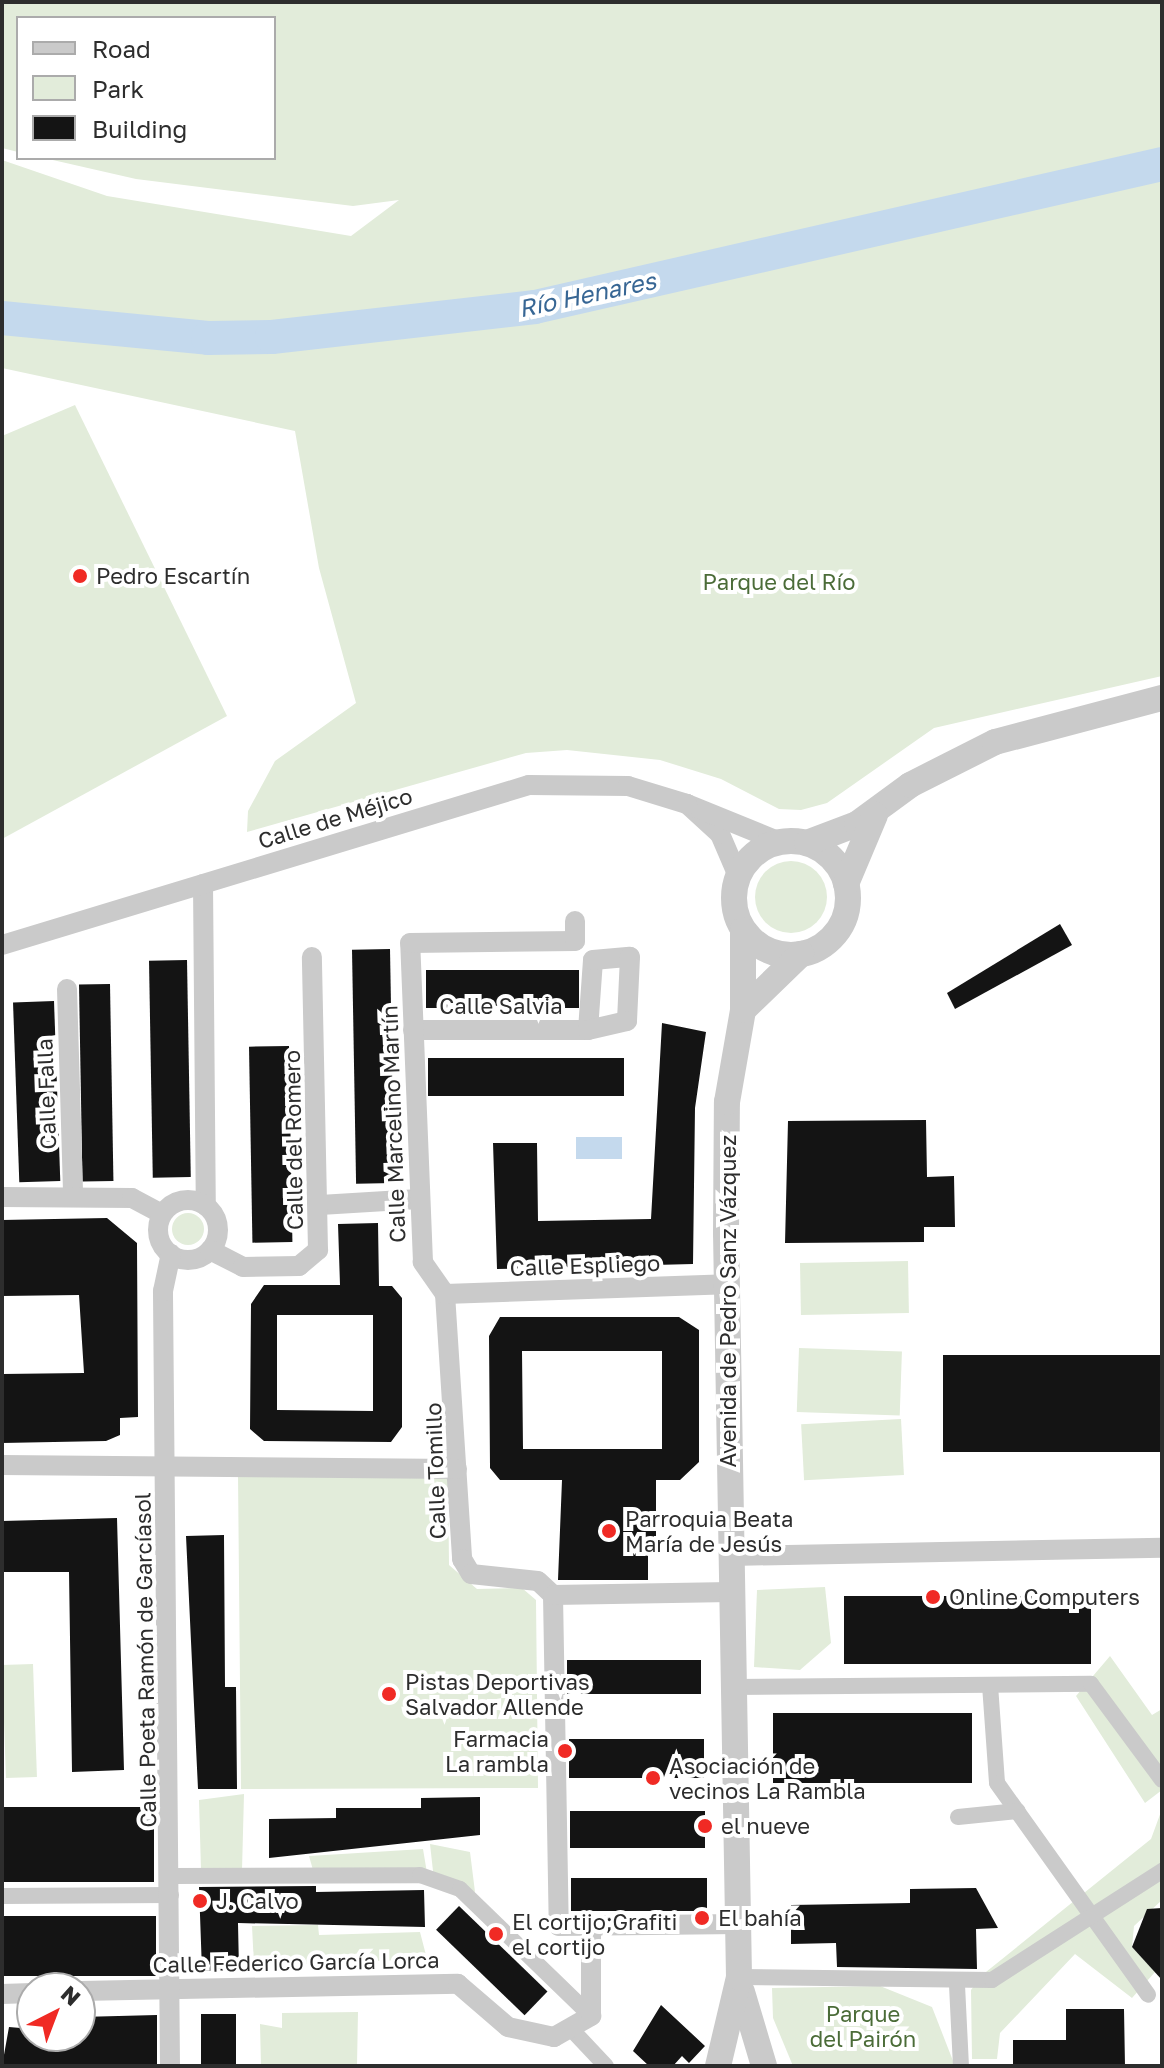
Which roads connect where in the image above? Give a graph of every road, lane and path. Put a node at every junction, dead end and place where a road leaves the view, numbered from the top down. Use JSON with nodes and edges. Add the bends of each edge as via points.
{"nodes":[{"id":1,"x":1162,"y":698,"type":"edge"},
{"id":2,"x":687,"y":804,"type":"junction"},
{"id":3,"x":876,"y":812,"type":"junction"},
{"id":4,"x":780,"y":842,"type":"junction"},
{"id":5,"x":807,"y":843,"type":"junction"},
{"id":6,"x":738,"y":876,"type":"junction"},
{"id":7,"x":203,"y":884,"type":"junction"},
{"id":8,"x":846,"y":884,"type":"junction"},
{"id":9,"x":575,"y":921,"type":"dead end"},
{"id":10,"x":743,"y":930,"type":"junction"},
{"id":11,"x":2,"y":945,"type":"edge"},
{"id":12,"x":801,"y":954,"type":"junction"},
{"id":13,"x":312,"y":957,"type":"dead end"},
{"id":14,"x":67,"y":989,"type":"dead end"},
{"id":15,"x":743,"y":1010,"type":"junction"},
{"id":16,"x":413,"y":1030,"type":"junction"},
{"id":17,"x":588,"y":1030,"type":"dead end"},
{"id":18,"x":2,"y":1197,"type":"edge"},
{"id":19,"x":73,"y":1197,"type":"junction"},
{"id":20,"x":419,"y":1199,"type":"junction"},
{"id":21,"x":320,"y":1205,"type":"junction"},
{"id":22,"x":206,"y":1206,"type":"junction"},
{"id":23,"x":162,"y":1214,"type":"junction"},
{"id":24,"x":210,"y":1250,"type":"junction"},
{"id":25,"x":171,"y":1254,"type":"junction"},
{"id":26,"x":726,"y":1284,"type":"junction"},
{"id":27,"x":445,"y":1294,"type":"junction"},
{"id":28,"x":2,"y":1465,"type":"edge"},
{"id":29,"x":168,"y":1468,"type":"junction"},
{"id":30,"x":457,"y":1469,"type":"junction"},
{"id":31,"x":1162,"y":1548,"type":"edge"},
{"id":32,"x":731,"y":1556,"type":"junction"},
{"id":33,"x":731,"y":1592,"type":"junction"},
{"id":34,"x":553,"y":1595,"type":"junction"},
{"id":35,"x":990,"y":1685,"type":"junction"},
{"id":36,"x":732,"y":1687,"type":"junction"},
{"id":37,"x":1162,"y":1780,"type":"edge"},
{"id":38,"x":1018,"y":1811,"type":"junction"},
{"id":39,"x":958,"y":1817,"type":"dead end"},
{"id":40,"x":1162,"y":1871,"type":"edge"},
{"id":41,"x":171,"y":1885,"type":"junction"},
{"id":42,"x":2,"y":1896,"type":"edge"},
{"id":43,"x":1095,"y":1915,"type":"junction"},
{"id":44,"x":739,"y":1924,"type":"junction"},
{"id":45,"x":591,"y":1928,"type":"junction"},
{"id":46,"x":739,"y":1977,"type":"junction"},
{"id":47,"x":957,"y":1985,"type":"junction"},
{"id":48,"x":171,"y":1988,"type":"junction"},
{"id":49,"x":96,"y":1990,"type":"edge"},
{"id":50,"x":1148,"y":1995,"type":"dead end"},
{"id":51,"x":591,"y":2016,"type":"junction"},
{"id":52,"x":573,"y":2031,"type":"junction"},
{"id":53,"x":170,"y":2066,"type":"edge"},
{"id":54,"x":606,"y":2066,"type":"edge"},
{"id":55,"x":718,"y":2066,"type":"edge"},
{"id":56,"x":764,"y":2066,"type":"edge"},
{"id":57,"x":961,"y":2066,"type":"edge"}],
"edges":[{"from":1,"to":3,"type":"street","via":[[995,742],[932,772]]},
{"from":2,"to":4,"type":"street","name":"Calle de Méjico"},
{"from":2,"to":6,"type":"street","name":"Calle de Méjico","via":[[720,834]]},
{"from":2,"to":7,"type":"street","name":"Calle de Méjico","via":[[628,786],[529,785]]},
{"from":3,"to":5,"type":"street"},
{"from":3,"to":8,"type":"street"},
{"from":4,"to":5,"type":"street"},
{"from":4,"to":6,"type":"street","via":[[755,853]]},
{"from":5,"to":8,"type":"street","via":[[836,863]]},
{"from":6,"to":10,"type":"street","via":[[734,903]]},
{"from":7,"to":11,"type":"street","name":"Calle de Méjico"},
{"from":7,"to":22,"type":"street"},
{"from":8,"to":12,"type":"street","via":[[846,911],[835,935]]},
{"from":9,"to":16,"type":"street","name":"Calle Marcelino Martín","via":[[575,941],[410,943]]},
{"from":10,"to":12,"type":"street","via":[[762,948]]},
{"from":10,"to":15,"type":"street","name":"Avenida de Pedro Sanz Vázquez"},
{"from":12,"to":15,"type":"street"},
{"from":13,"to":21,"type":"street","name":"Calle del Romero"},
{"from":14,"to":19,"type":"street","name":"Calle Falla"},
{"from":15,"to":26,"type":"street","name":"Avenida de Pedro Sanz Vázquez","via":[[727,1102]]},
{"from":16,"to":17,"type":"street","name":"Calle Salvia"},
{"from":16,"to":20,"type":"street","name":"Calle Marcelino Martín"},
{"from":18,"to":19,"type":"street"},
{"from":19,"to":23,"type":"street","via":[[141,1199]]},
{"from":20,"to":21,"type":"street"},
{"from":20,"to":27,"type":"street","name":"Calle Marcelino Martín","via":[[423,1262]]},
{"from":21,"to":24,"type":"street","name":"Calle del Romero","via":[[318,1250],[307,1263],[243,1267]]},
{"from":22,"to":23,"type":"street","via":[[183,1200]]},
{"from":22,"to":24,"type":"street","via":[[218,1227]]},
{"from":23,"to":25,"type":"street","via":[[160,1240]]},
{"from":24,"to":25,"type":"street","via":[[191,1260]]},
{"from":25,"to":29,"type":"street","name":"Calle Poeta Ramón de Garcíasol","via":[[163,1291]]},
{"from":26,"to":27,"type":"street","name":"Calle Espliego"},
{"from":26,"to":32,"type":"street","name":"Avenida de Pedro Sanz Vázquez"},
{"from":27,"to":30,"type":"street","name":"Calle Tomillo","via":[[442,1335],[457,1390]]},
{"from":28,"to":29,"type":"street"},
{"from":29,"to":30,"type":"street"},
{"from":29,"to":41,"type":"street","name":"Calle Poeta Ramón de Garcíasol"},
{"from":30,"to":34,"type":"street","name":"Calle Tomillo","via":[[458,1532],[471,1574],[538,1581]]},
{"from":31,"to":32,"type":"street"},
{"from":32,"to":33,"type":"street","name":"Avenida de Pedro Sanz Vázquez"},
{"from":33,"to":34,"type":"street"},
{"from":33,"to":36,"type":"street","name":"Avenida de Pedro Sanz Vázquez"},
{"from":34,"to":45,"type":"street","via":[[556,1912],[559,1926]]},
{"from":35,"to":36,"type":"street"},
{"from":35,"to":37,"type":"street","via":[[1091,1684]]},
{"from":35,"to":38,"type":"street","via":[[997,1783]]},
{"from":36,"to":44,"type":"street","name":"Avenida de Pedro Sanz Vázquez"},
{"from":38,"to":39,"type":"street"},
{"from":38,"to":43,"type":"street"},
{"from":40,"to":43,"type":"street"},
{"from":41,"to":42,"type":"street"},
{"from":41,"to":48,"type":"street","name":"Calle Poeta Ramón de Garcíasol"},
{"from":41,"to":51,"type":"street","via":[[420,1875],[460,1889]]},
{"from":43,"to":47,"type":"street","via":[[992,1980]]},
{"from":43,"to":50,"type":"street"},
{"from":44,"to":45,"type":"street"},
{"from":44,"to":46,"type":"street","name":"Avenida de Pedro Sanz Vázquez"},
{"from":45,"to":51,"type":"street"},
{"from":46,"to":47,"type":"street"},
{"from":46,"to":55,"type":"street","name":"Avenida de Pedro Sanz Vázquez"},
{"from":46,"to":56,"type":"street","name":"Avenida de Pedro Sanz Vázquez"},
{"from":47,"to":57,"type":"street"},
{"from":48,"to":49,"type":"street","name":"Calle Federico García Lorca"},
{"from":48,"to":52,"type":"street","name":"Calle Federico García Lorca","via":[[458,1984],[521,2034]]},
{"from":48,"to":53,"type":"street","name":"Calle Poeta Ramón de Garcíasol"},
{"from":51,"to":52,"type":"street"},
{"from":52,"to":54,"type":"street"}]}
